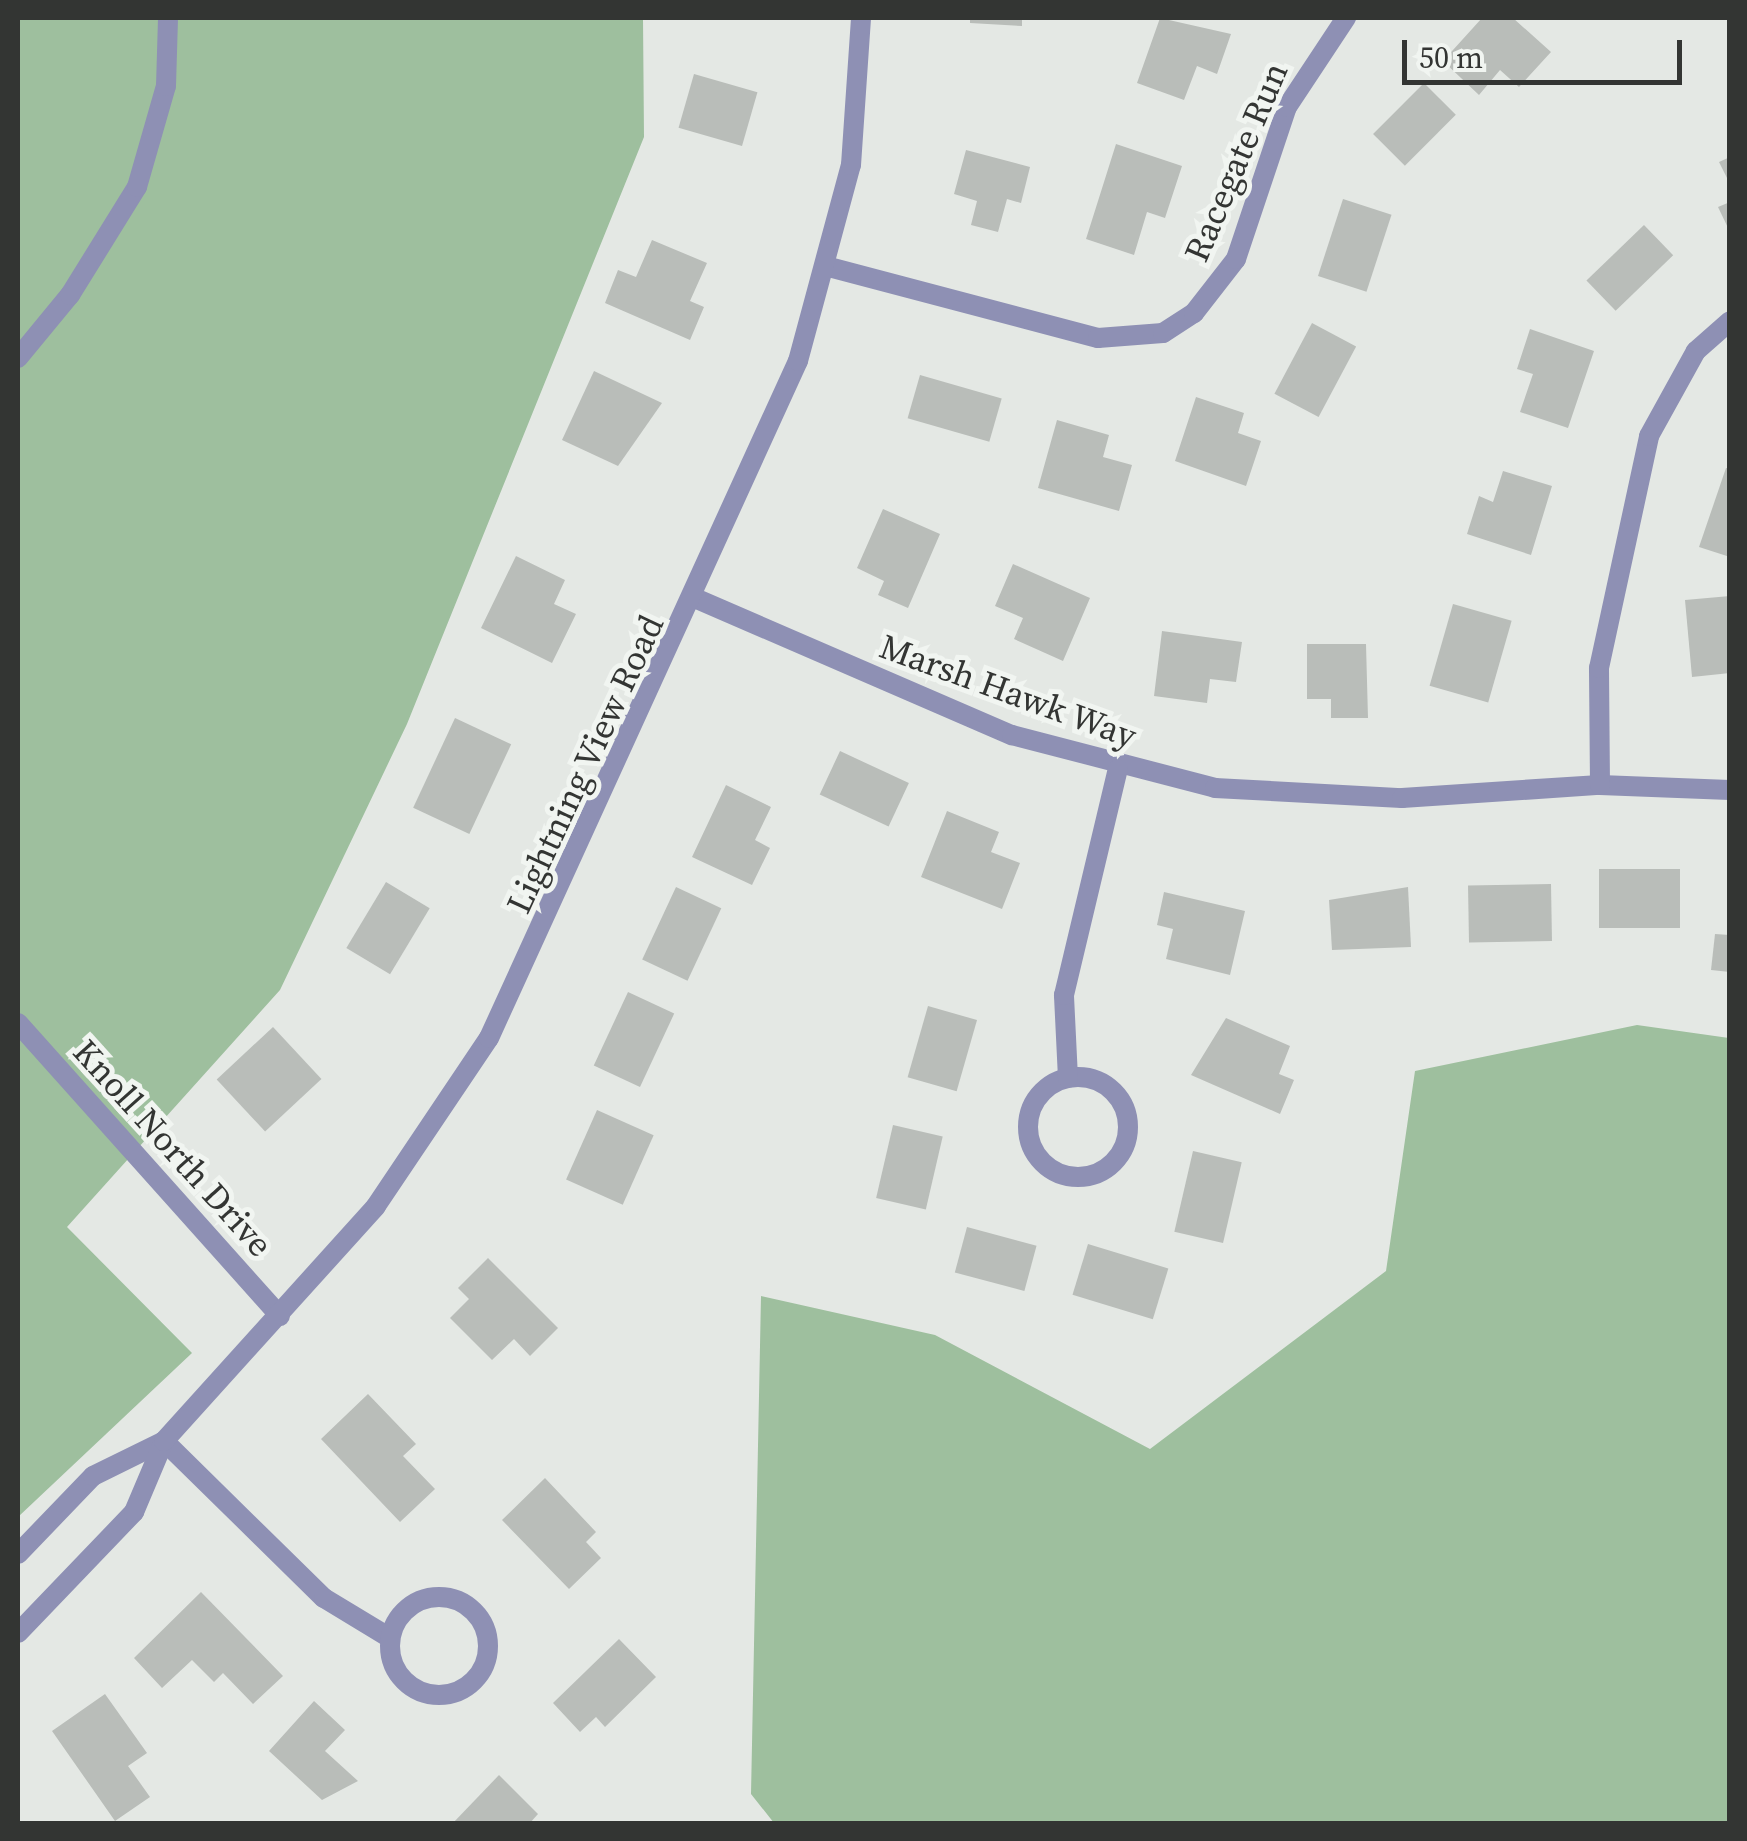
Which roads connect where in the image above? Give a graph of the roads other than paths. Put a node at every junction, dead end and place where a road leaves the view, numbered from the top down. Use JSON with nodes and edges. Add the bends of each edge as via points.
{"nodes":[{"id":1,"x":168,"y":18,"type":"edge"},
{"id":2,"x":862,"y":18,"type":"edge"},
{"id":3,"x":1346,"y":18,"type":"edge"},
{"id":4,"x":829,"y":267,"type":"junction"},
{"id":5,"x":1730,"y":321,"type":"edge"},
{"id":6,"x":18,"y":358,"type":"edge"},
{"id":7,"x":696,"y":599,"type":"junction"},
{"id":8,"x":1118,"y":769,"type":"junction"},
{"id":9,"x":1600,"y":785,"type":"junction"},
{"id":10,"x":1730,"y":790,"type":"edge"},
{"id":11,"x":18,"y":1023,"type":"edge"},
{"id":12,"x":1068,"y":1078,"type":"junction"},
{"id":13,"x":280,"y":1316,"type":"junction"},
{"id":14,"x":164,"y":1440,"type":"junction"},
{"id":15,"x":18,"y":1554,"type":"edge"},
{"id":16,"x":18,"y":1633,"type":"edge"},
{"id":17,"x":390,"y":1638,"type":"junction"}],
"edges":[{"from":1,"to":6,"type":"street","via":[[166,86],[137,187],[70,295]]},
{"from":2,"to":4,"type":"street","name":"Lightning View Road","via":[[851,166]]},
{"from":3,"to":4,"type":"street","name":"Racegate Run","via":[[1288,107],[1236,259],[1194,313],[1163,333],[1098,338]]},
{"from":4,"to":7,"type":"street","name":"Lightning View Road"},
{"from":5,"to":9,"type":"street","via":[[1696,352],[1649,436],[1602,653]]},
{"from":7,"to":8,"type":"street","name":"Marsh Hawk Way","via":[[900,690]]},
{"from":7,"to":13,"type":"street","name":"Lightning View Road","via":[[490,1038],[376,1206]]},
{"from":8,"to":9,"type":"street","name":"Marsh Hawk Way","via":[[1306,796]]},
{"from":8,"to":12,"type":"street","via":[[1064,995]]},
{"from":9,"to":10,"type":"street","name":"Marsh Hawk Way"},
{"from":11,"to":13,"type":"street","name":"Knoll North Drive"},
{"from":12,"to":12,"type":"street","via":[[1041,1094],[1029,1138],[1046,1165],[1092,1175],[1119,1156],[1128,1124],[1115,1093]]},
{"from":13,"to":14,"type":"street","name":"Lightning View Road"},
{"from":14,"to":15,"type":"street","name":"Lightning View Road","via":[[93,1476]]},
{"from":14,"to":16,"type":"street","name":"Lightning View Road","via":[[134,1512]]},
{"from":14,"to":17,"type":"street","via":[[324,1598]]},
{"from":17,"to":17,"type":"street","via":[[396,1671],[422,1693],[470,1686],[488,1658],[485,1626],[449,1597],[418,1601]]}]}
